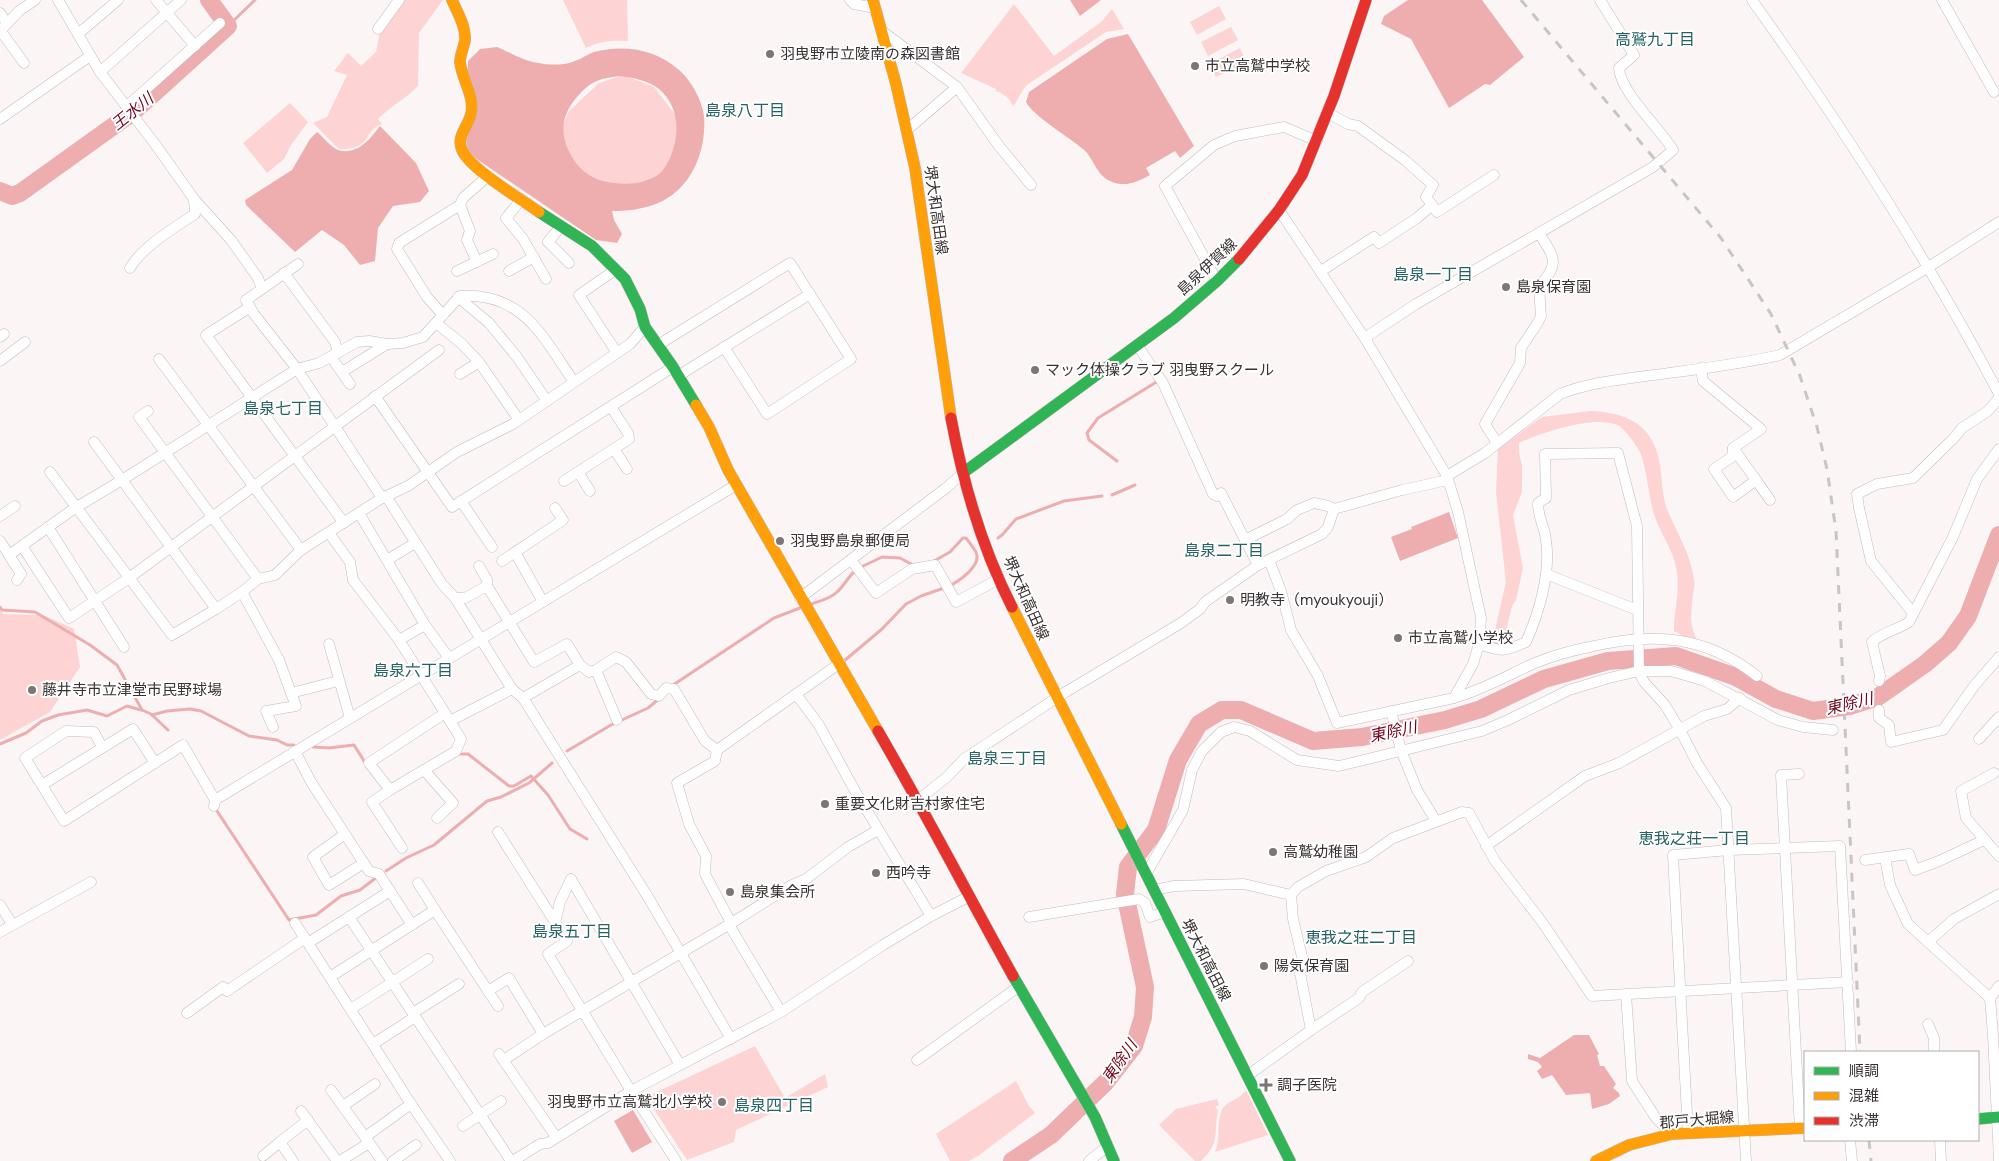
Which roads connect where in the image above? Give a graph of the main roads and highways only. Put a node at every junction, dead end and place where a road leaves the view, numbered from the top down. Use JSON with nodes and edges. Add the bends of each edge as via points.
{"nodes":[{"id":1,"x":452,"y":0,"type":"edge"},
{"id":2,"x":1366,"y":0,"type":"edge"},
{"id":3,"x":874,"y":4,"type":"edge"},
{"id":4,"x":963,"y":473,"type":"junction"},
{"id":5,"x":1998,"y":1118,"type":"edge"},
{"id":6,"x":1979,"y":1119,"type":"edge"},
{"id":7,"x":1803,"y":1128,"type":"edge"},
{"id":8,"x":1114,"y":1161,"type":"edge"},
{"id":9,"x":1290,"y":1161,"type":"edge"},
{"id":10,"x":1596,"y":1161,"type":"edge"}],
"edges":[{"from":1,"to":8,"type":"main road","via":[[464,28],[460,61],[471,98],[470,114],[460,139],[465,156],[520,200],[592,246],[625,279],[640,308],[645,327],[709,427],[736,485],[840,662],[1018,987],[1095,1117]]},
{"from":2,"to":4,"type":"main road","name":"島泉伊賀線","via":[[1328,113],[1302,175],[1248,250],[1174,318]]},
{"from":3,"to":4,"type":"main road","name":"堺大和高田線","via":[[907,130],[923,219],[934,313]]},
{"from":4,"to":9,"type":"main road","name":"堺大和高田線","via":[[999,579]]},
{"from":5,"to":6,"type":"main road"},
{"from":7,"to":10,"type":"main road","name":"郡戸大堀線","via":[[1672,1134],[1629,1145]]}]}
